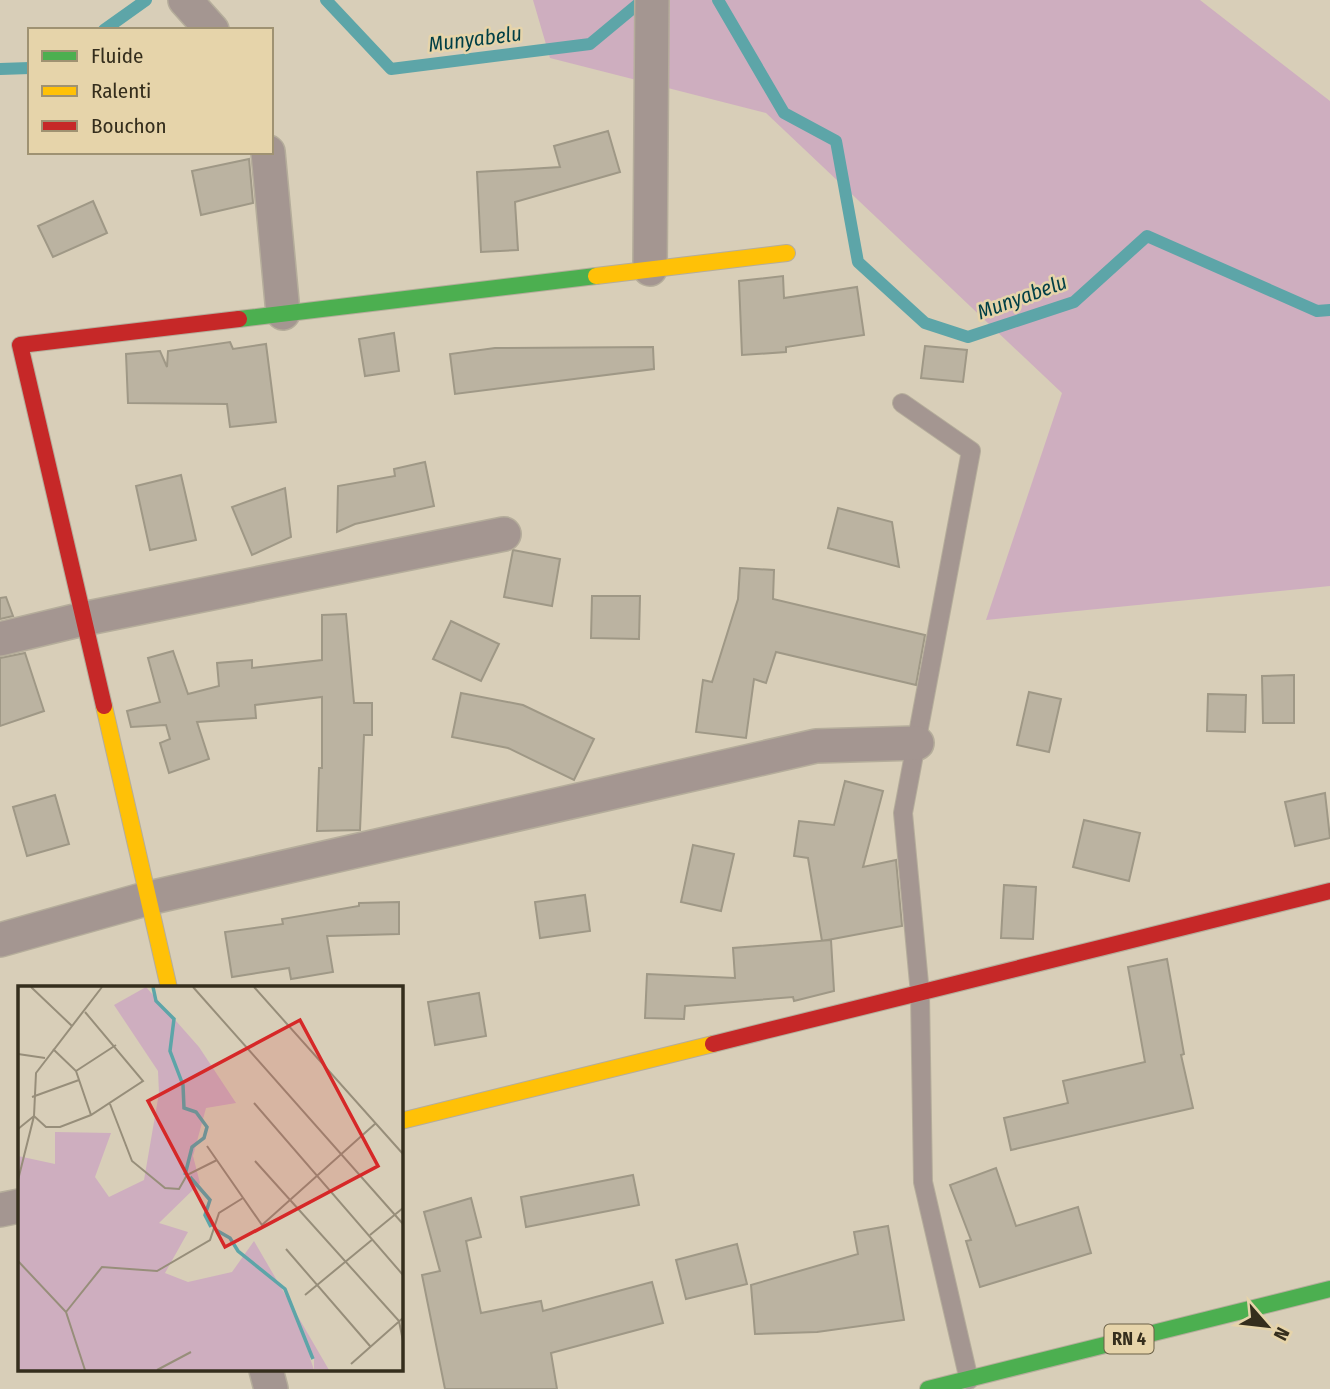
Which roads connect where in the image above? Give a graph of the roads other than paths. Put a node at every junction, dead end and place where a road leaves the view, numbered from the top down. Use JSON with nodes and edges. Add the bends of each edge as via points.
{"nodes":[{"id":1,"x":185,"y":0,"type":"edge"},
{"id":2,"x":653,"y":0,"type":"edge"},
{"id":3,"x":210,"y":28,"type":"edge"},
{"id":4,"x":268,"y":154,"type":"edge"},
{"id":5,"x":787,"y":253,"type":"dead end"},
{"id":6,"x":650,"y":269,"type":"junction"},
{"id":7,"x":283,"y":313,"type":"junction"},
{"id":8,"x":902,"y":403,"type":"dead end"},
{"id":9,"x":504,"y":534,"type":"dead end"},
{"id":10,"x":83,"y":619,"type":"junction"},
{"id":11,"x":0,"y":639,"type":"edge"},
{"id":12,"x":917,"y":743,"type":"junction"},
{"id":13,"x":1330,"y":891,"type":"edge"},
{"id":14,"x":149,"y":898,"type":"junction"},
{"id":15,"x":0,"y":940,"type":"edge"},
{"id":16,"x":169,"y":986,"type":"edge"},
{"id":17,"x":920,"y":994,"type":"junction"},
{"id":18,"x":402,"y":1121,"type":"edge"},
{"id":19,"x":18,"y":1206,"type":"edge"},
{"id":20,"x":0,"y":1210,"type":"edge"},
{"id":21,"x":1330,"y":1289,"type":"edge"},
{"id":22,"x":267,"y":1372,"type":"edge"},
{"id":23,"x":969,"y":1380,"type":"junction"},
{"id":24,"x":271,"y":1389,"type":"edge"},
{"id":25,"x":928,"y":1389,"type":"edge"}],
"edges":[{"from":1,"to":3,"type":"street"},
{"from":2,"to":6,"type":"street"},
{"from":4,"to":7,"type":"street"},
{"from":5,"to":6,"type":"main road"},
{"from":6,"to":7,"type":"main road"},
{"from":7,"to":10,"type":"main road","via":[[20,345]]},
{"from":8,"to":12,"type":"lane","via":[[971,451]]},
{"from":9,"to":10,"type":"street"},
{"from":10,"to":11,"type":"street"},
{"from":10,"to":14,"type":"main road"},
{"from":12,"to":14,"type":"street","via":[[816,746]]},
{"from":12,"to":17,"type":"lane","via":[[903,813]]},
{"from":13,"to":17,"type":"main road"},
{"from":14,"to":15,"type":"street"},
{"from":14,"to":16,"type":"main road"},
{"from":17,"to":18,"type":"main road"},
{"from":17,"to":23,"type":"lane","via":[[923,1182]]},
{"from":19,"to":20,"type":"street"},
{"from":21,"to":23,"type":"main road","number":"RN 4"},
{"from":22,"to":24,"type":"street"},
{"from":23,"to":25,"type":"main road","number":"RN 4"}]}
